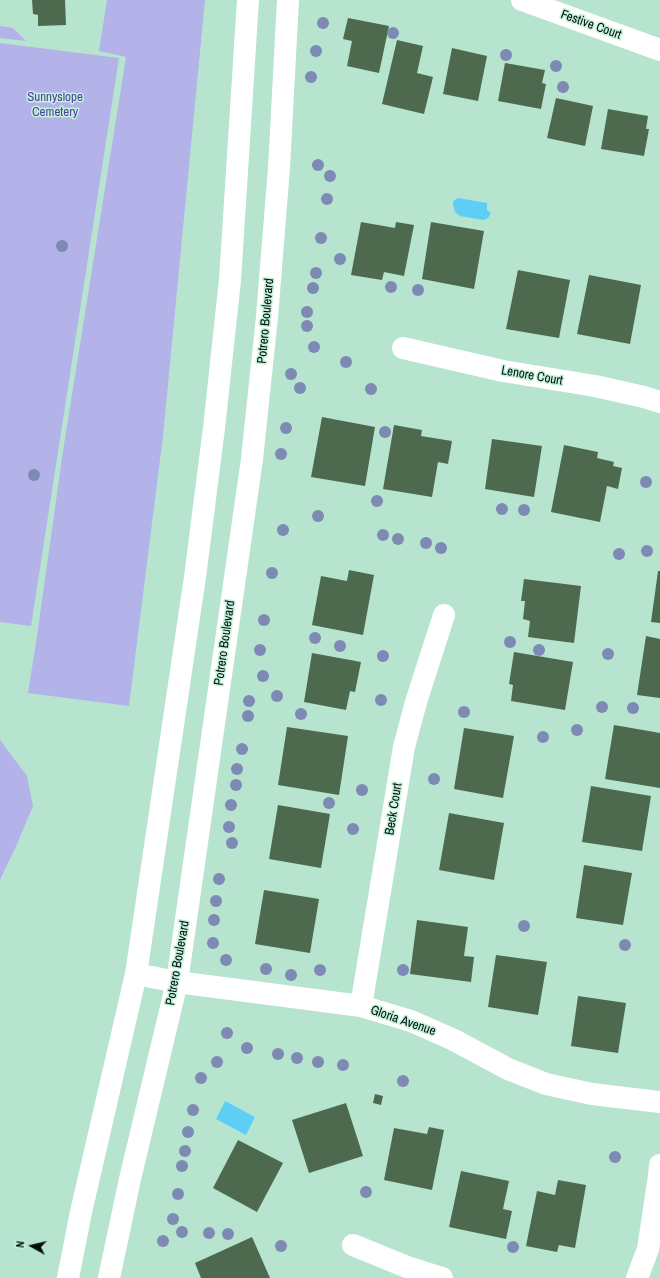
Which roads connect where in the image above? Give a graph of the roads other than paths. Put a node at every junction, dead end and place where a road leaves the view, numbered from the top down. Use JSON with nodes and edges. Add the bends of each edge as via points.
{"nodes":[{"id":1,"x":248,"y":0,"type":"edge"},
{"id":2,"x":288,"y":0,"type":"edge"},
{"id":3,"x":522,"y":0,"type":"edge"},
{"id":4,"x":660,"y":50,"type":"edge"},
{"id":5,"x":403,"y":348,"type":"dead end"},
{"id":6,"x":660,"y":402,"type":"edge"},
{"id":7,"x":444,"y":616,"type":"dead end"},
{"id":8,"x":136,"y":974,"type":"junction"},
{"id":9,"x":177,"y":982,"type":"junction"},
{"id":10,"x":361,"y":1006,"type":"junction"},
{"id":11,"x":660,"y":1102,"type":"edge"},
{"id":12,"x":660,"y":1165,"type":"edge"},
{"id":13,"x":353,"y":1245,"type":"dead end"},
{"id":14,"x":68,"y":1278,"type":"edge"},
{"id":15,"x":110,"y":1278,"type":"edge"},
{"id":16,"x":442,"y":1278,"type":"edge"},
{"id":17,"x":636,"y":1278,"type":"edge"}],
"edges":[{"from":1,"to":8,"type":"street","via":[[230,280],[214,428],[195,577]]},
{"from":2,"to":9,"type":"street","name":"Potrero Boulevard","via":[[279,168],[252,459]]},
{"from":3,"to":4,"type":"street","name":"Festive Court"},
{"from":5,"to":6,"type":"street","name":"Lenore Court","via":[[503,371],[595,386]]},
{"from":7,"to":10,"type":"street","name":"Beck Court","via":[[404,747]]},
{"from":8,"to":9,"type":"street","name":"Gloria Avenue"},
{"from":8,"to":14,"type":"street"},
{"from":9,"to":10,"type":"street","name":"Gloria Avenue"},
{"from":9,"to":15,"type":"street","name":"Potrero Boulevard","via":[[130,1179]]},
{"from":10,"to":11,"type":"street","name":"Gloria Avenue","via":[[419,1024],[508,1069],[546,1084],[592,1094]]},
{"from":12,"to":17,"type":"street","via":[[648,1248]]},
{"from":13,"to":16,"type":"street"}]}
